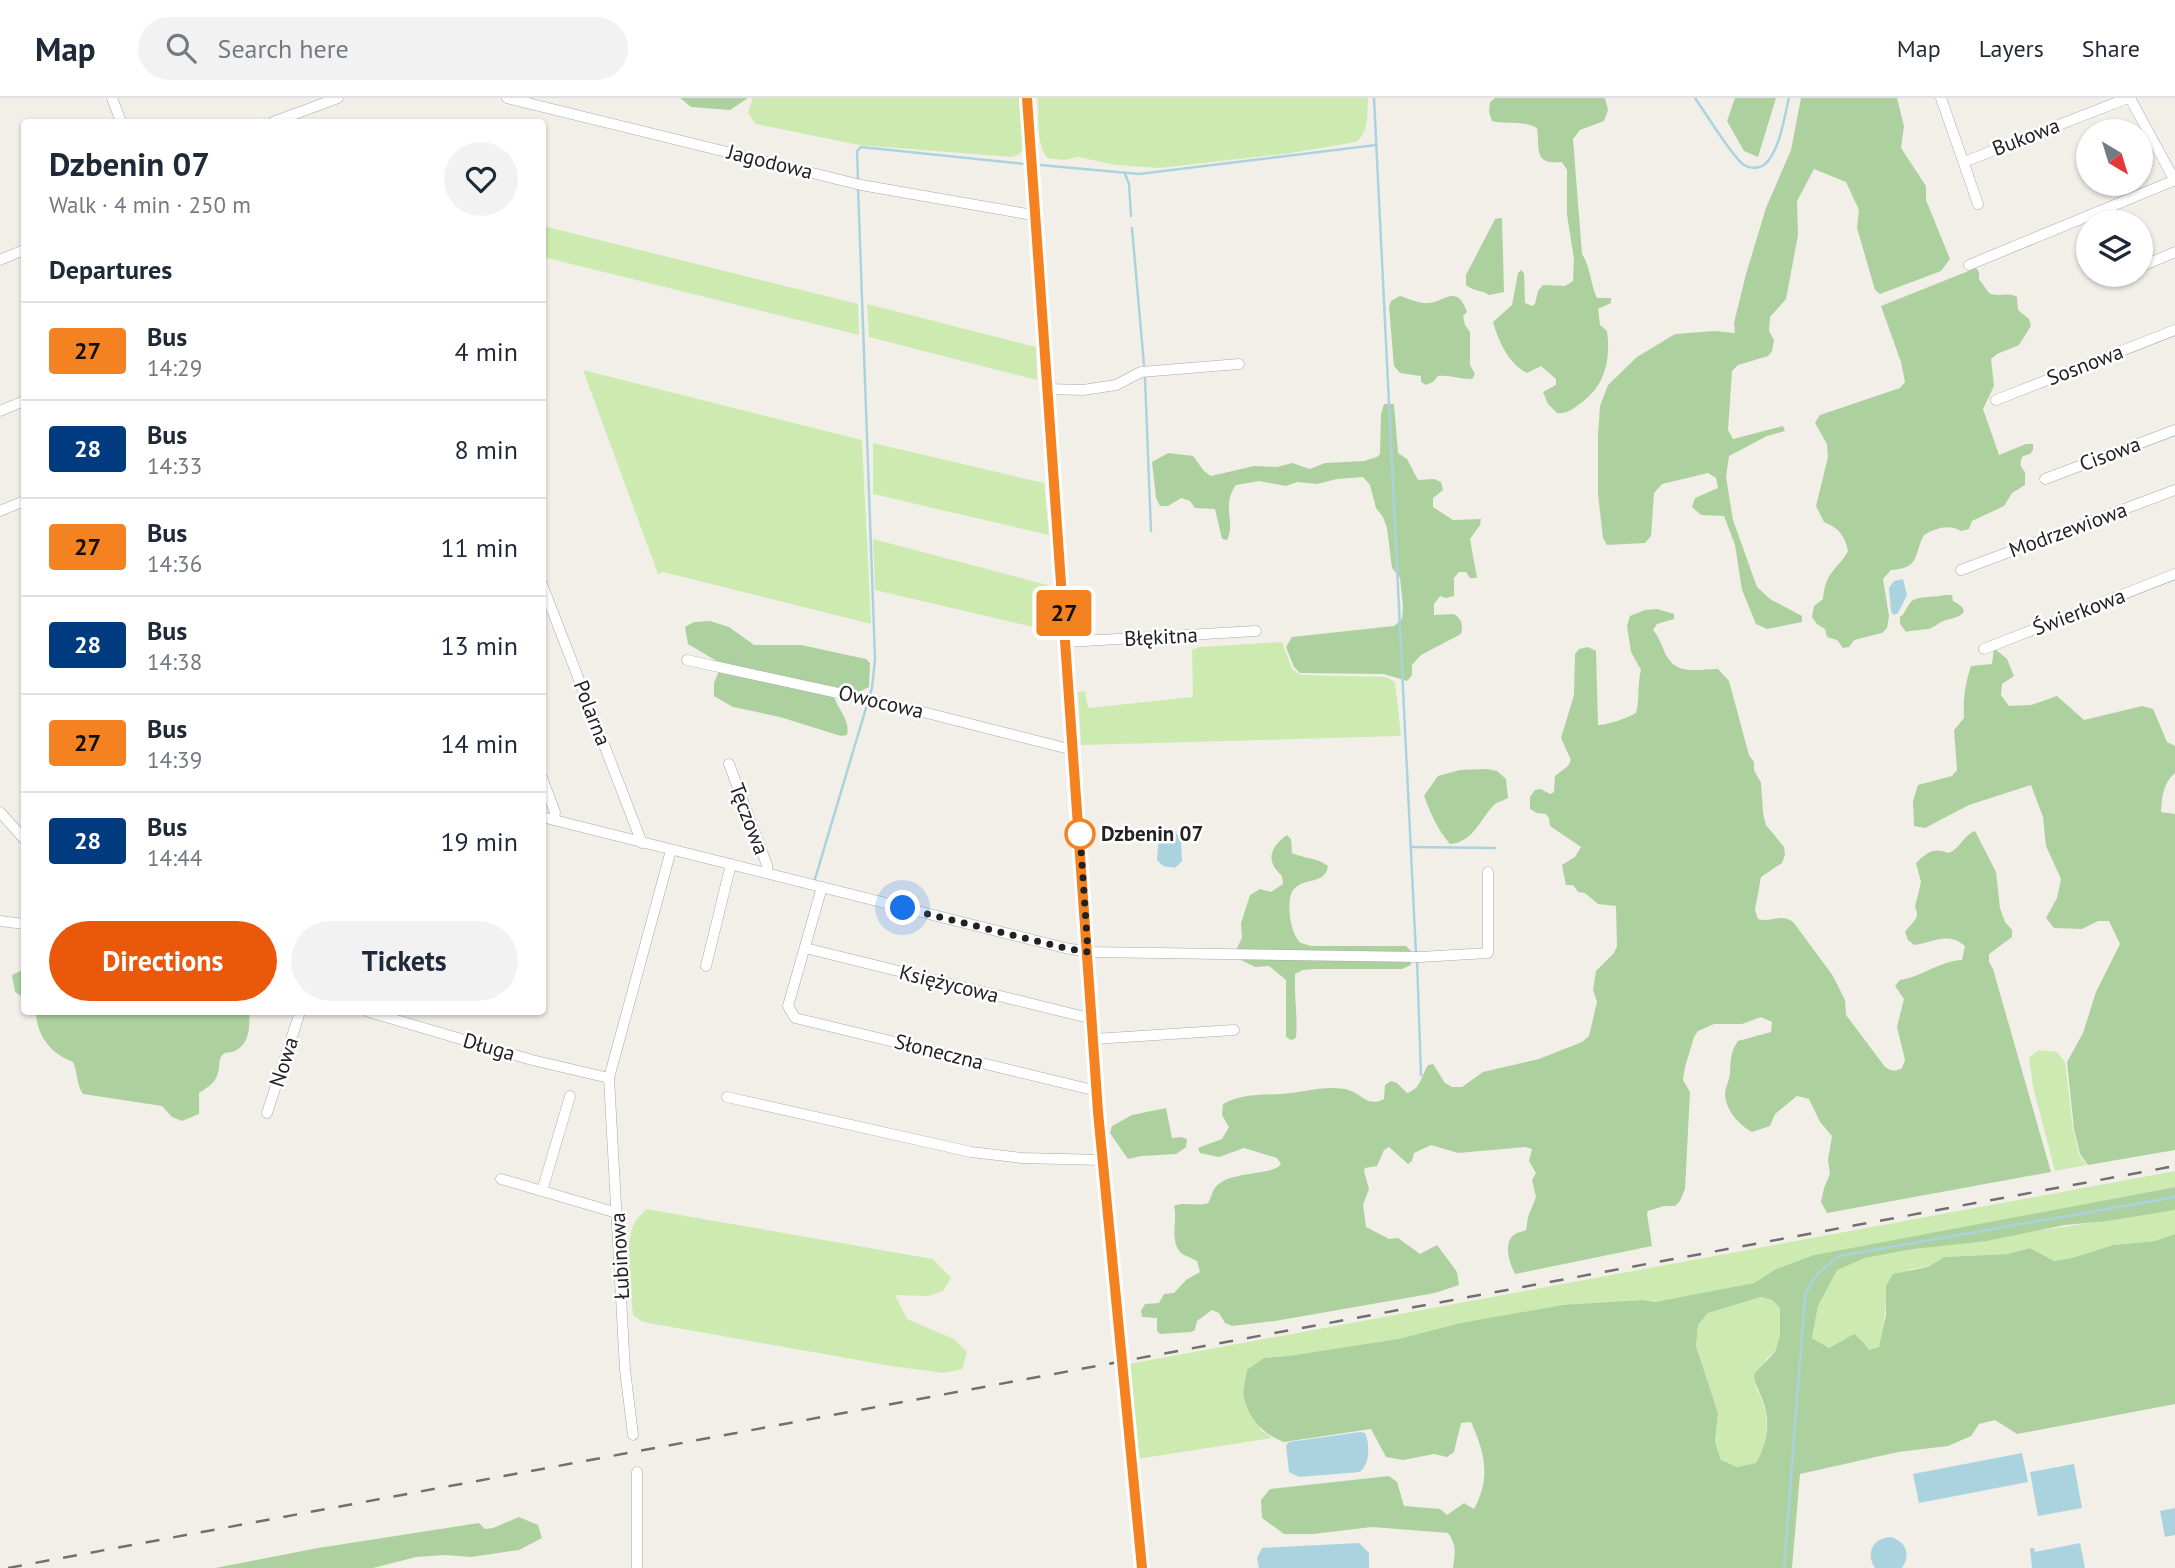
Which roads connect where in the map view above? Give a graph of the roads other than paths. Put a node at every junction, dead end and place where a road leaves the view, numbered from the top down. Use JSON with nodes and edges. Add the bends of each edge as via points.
{"nodes":[{"id":1,"x":112,"y":98,"type":"edge"},
{"id":2,"x":338,"y":98,"type":"edge"},
{"id":3,"x":507,"y":98,"type":"edge"},
{"id":4,"x":1027,"y":98,"type":"edge"},
{"id":5,"x":1941,"y":98,"type":"edge"},
{"id":6,"x":2129,"y":98,"type":"edge"},
{"id":7,"x":120,"y":119,"type":"edge"},
{"id":8,"x":281,"y":119,"type":"edge"},
{"id":9,"x":1964,"y":162,"type":"junction"},
{"id":10,"x":2175,"y":180,"type":"edge"},
{"id":11,"x":1978,"y":204,"type":"dead end"},
{"id":12,"x":1035,"y":213,"type":"junction"},
{"id":13,"x":21,"y":251,"type":"edge"},
{"id":14,"x":2175,"y":252,"type":"edge"},
{"id":15,"x":0,"y":260,"type":"edge"},
{"id":16,"x":2153,"y":261,"type":"edge"},
{"id":17,"x":1969,"y":265,"type":"dead end"},
{"id":18,"x":2175,"y":330,"type":"edge"},
{"id":19,"x":1239,"y":364,"type":"dead end"},
{"id":20,"x":1047,"y":388,"type":"junction"},
{"id":21,"x":1996,"y":400,"type":"dead end"},
{"id":22,"x":21,"y":402,"type":"edge"},
{"id":23,"x":0,"y":411,"type":"edge"},
{"id":24,"x":2175,"y":430,"type":"edge"},
{"id":25,"x":2045,"y":479,"type":"dead end"},
{"id":26,"x":2175,"y":490,"type":"edge"},
{"id":27,"x":21,"y":502,"type":"edge"},
{"id":28,"x":0,"y":511,"type":"edge"},
{"id":29,"x":1961,"y":570,"type":"dead end"},
{"id":30,"x":2175,"y":574,"type":"edge"},
{"id":31,"x":546,"y":594,"type":"edge"},
{"id":32,"x":1256,"y":631,"type":"dead end"},
{"id":33,"x":1066,"y":642,"type":"junction"},
{"id":34,"x":1983,"y":649,"type":"dead end"},
{"id":35,"x":687,"y":660,"type":"dead end"},
{"id":36,"x":1073,"y":747,"type":"junction"},
{"id":37,"x":729,"y":764,"type":"dead end"},
{"id":38,"x":546,"y":788,"type":"edge"},
{"id":39,"x":1,"y":814,"type":"edge"},
{"id":40,"x":546,"y":818,"type":"edge"},
{"id":41,"x":554,"y":820,"type":"junction"},
{"id":42,"x":21,"y":836,"type":"edge"},
{"id":43,"x":642,"y":843,"type":"junction"},
{"id":44,"x":671,"y":850,"type":"junction"},
{"id":45,"x":731,"y":864,"type":"junction"},
{"id":46,"x":1488,"y":872,"type":"dead end"},
{"id":47,"x":767,"y":873,"type":"junction"},
{"id":48,"x":822,"y":887,"type":"junction"},
{"id":49,"x":0,"y":921,"type":"edge"},
{"id":50,"x":21,"y":924,"type":"edge"},
{"id":51,"x":805,"y":948,"type":"junction"},
{"id":52,"x":1088,"y":952,"type":"junction"},
{"id":53,"x":706,"y":966,"type":"dead end"},
{"id":54,"x":299,"y":1015,"type":"edge"},
{"id":55,"x":379,"y":1015,"type":"edge"},
{"id":56,"x":1093,"y":1020,"type":"junction"},
{"id":57,"x":1234,"y":1030,"type":"dead end"},
{"id":58,"x":1094,"y":1040,"type":"junction"},
{"id":59,"x":609,"y":1078,"type":"junction"},
{"id":60,"x":1097,"y":1091,"type":"junction"},
{"id":61,"x":570,"y":1096,"type":"dead end"},
{"id":62,"x":727,"y":1097,"type":"dead end"},
{"id":63,"x":267,"y":1113,"type":"dead end"},
{"id":64,"x":1103,"y":1165,"type":"junction"},
{"id":65,"x":501,"y":1179,"type":"dead end"},
{"id":66,"x":542,"y":1191,"type":"junction"},
{"id":67,"x":617,"y":1213,"type":"junction"},
{"id":68,"x":633,"y":1435,"type":"dead end"},
{"id":69,"x":636,"y":1472,"type":"dead end"},
{"id":70,"x":637,"y":1568,"type":"edge"},
{"id":71,"x":1142,"y":1568,"type":"edge"}],
"edges":[{"from":1,"to":7,"type":"street"},
{"from":2,"to":8,"type":"street"},
{"from":3,"to":12,"type":"street","name":"Jagodowa","via":[[861,185]]},
{"from":4,"to":12,"type":"street"},
{"from":5,"to":9,"type":"street"},
{"from":6,"to":9,"type":"street","name":"Bukowa"},
{"from":6,"to":10,"type":"street"},
{"from":9,"to":11,"type":"street"},
{"from":10,"to":17,"type":"street"},
{"from":12,"to":20,"type":"street"},
{"from":13,"to":15,"type":"street"},
{"from":14,"to":16,"type":"street"},
{"from":18,"to":21,"type":"street","name":"Sosnowa"},
{"from":19,"to":20,"type":"street","via":[[1141,372],[1116,385],[1083,390]]},
{"from":20,"to":33,"type":"street"},
{"from":22,"to":23,"type":"street"},
{"from":24,"to":25,"type":"street","name":"Cisowa"},
{"from":26,"to":29,"type":"street","name":"Modrzewiowa"},
{"from":27,"to":28,"type":"street"},
{"from":30,"to":34,"type":"street","name":"Świerkowa"},
{"from":31,"to":43,"type":"street","name":"Polarna"},
{"from":32,"to":33,"type":"street","name":"Błękitna"},
{"from":33,"to":36,"type":"street"},
{"from":35,"to":36,"type":"street","name":"Owocowa"},
{"from":36,"to":52,"type":"street"},
{"from":37,"to":47,"type":"street","name":"Tęczowa"},
{"from":38,"to":41,"type":"street"},
{"from":39,"to":42,"type":"street"},
{"from":40,"to":41,"type":"street"},
{"from":41,"to":43,"type":"street"},
{"from":43,"to":44,"type":"street"},
{"from":44,"to":45,"type":"street"},
{"from":44,"to":59,"type":"street","name":"Łubinowa"},
{"from":45,"to":47,"type":"street"},
{"from":45,"to":53,"type":"street"},
{"from":46,"to":52,"type":"street","via":[[1488,953],[1408,957]]},
{"from":47,"to":48,"type":"street"},
{"from":48,"to":51,"type":"street"},
{"from":48,"to":52,"type":"street"},
{"from":49,"to":50,"type":"street"},
{"from":51,"to":56,"type":"street","name":"Księżycowa"},
{"from":51,"to":60,"type":"street","name":"Słoneczna","via":[[788,1006],[795,1018]]},
{"from":52,"to":56,"type":"street"},
{"from":54,"to":63,"type":"street","name":"Nowa"},
{"from":55,"to":59,"type":"street","name":"Długa"},
{"from":56,"to":58,"type":"street"},
{"from":57,"to":58,"type":"street"},
{"from":58,"to":60,"type":"street"},
{"from":59,"to":67,"type":"street","name":"Łubinowa"},
{"from":60,"to":64,"type":"street"},
{"from":61,"to":66,"type":"street"},
{"from":62,"to":64,"type":"street","via":[[971,1152]]},
{"from":64,"to":71,"type":"street"},
{"from":65,"to":66,"type":"street"},
{"from":66,"to":67,"type":"street"},
{"from":67,"to":68,"type":"street","name":"Łubinowa"},
{"from":69,"to":70,"type":"street"}]}
